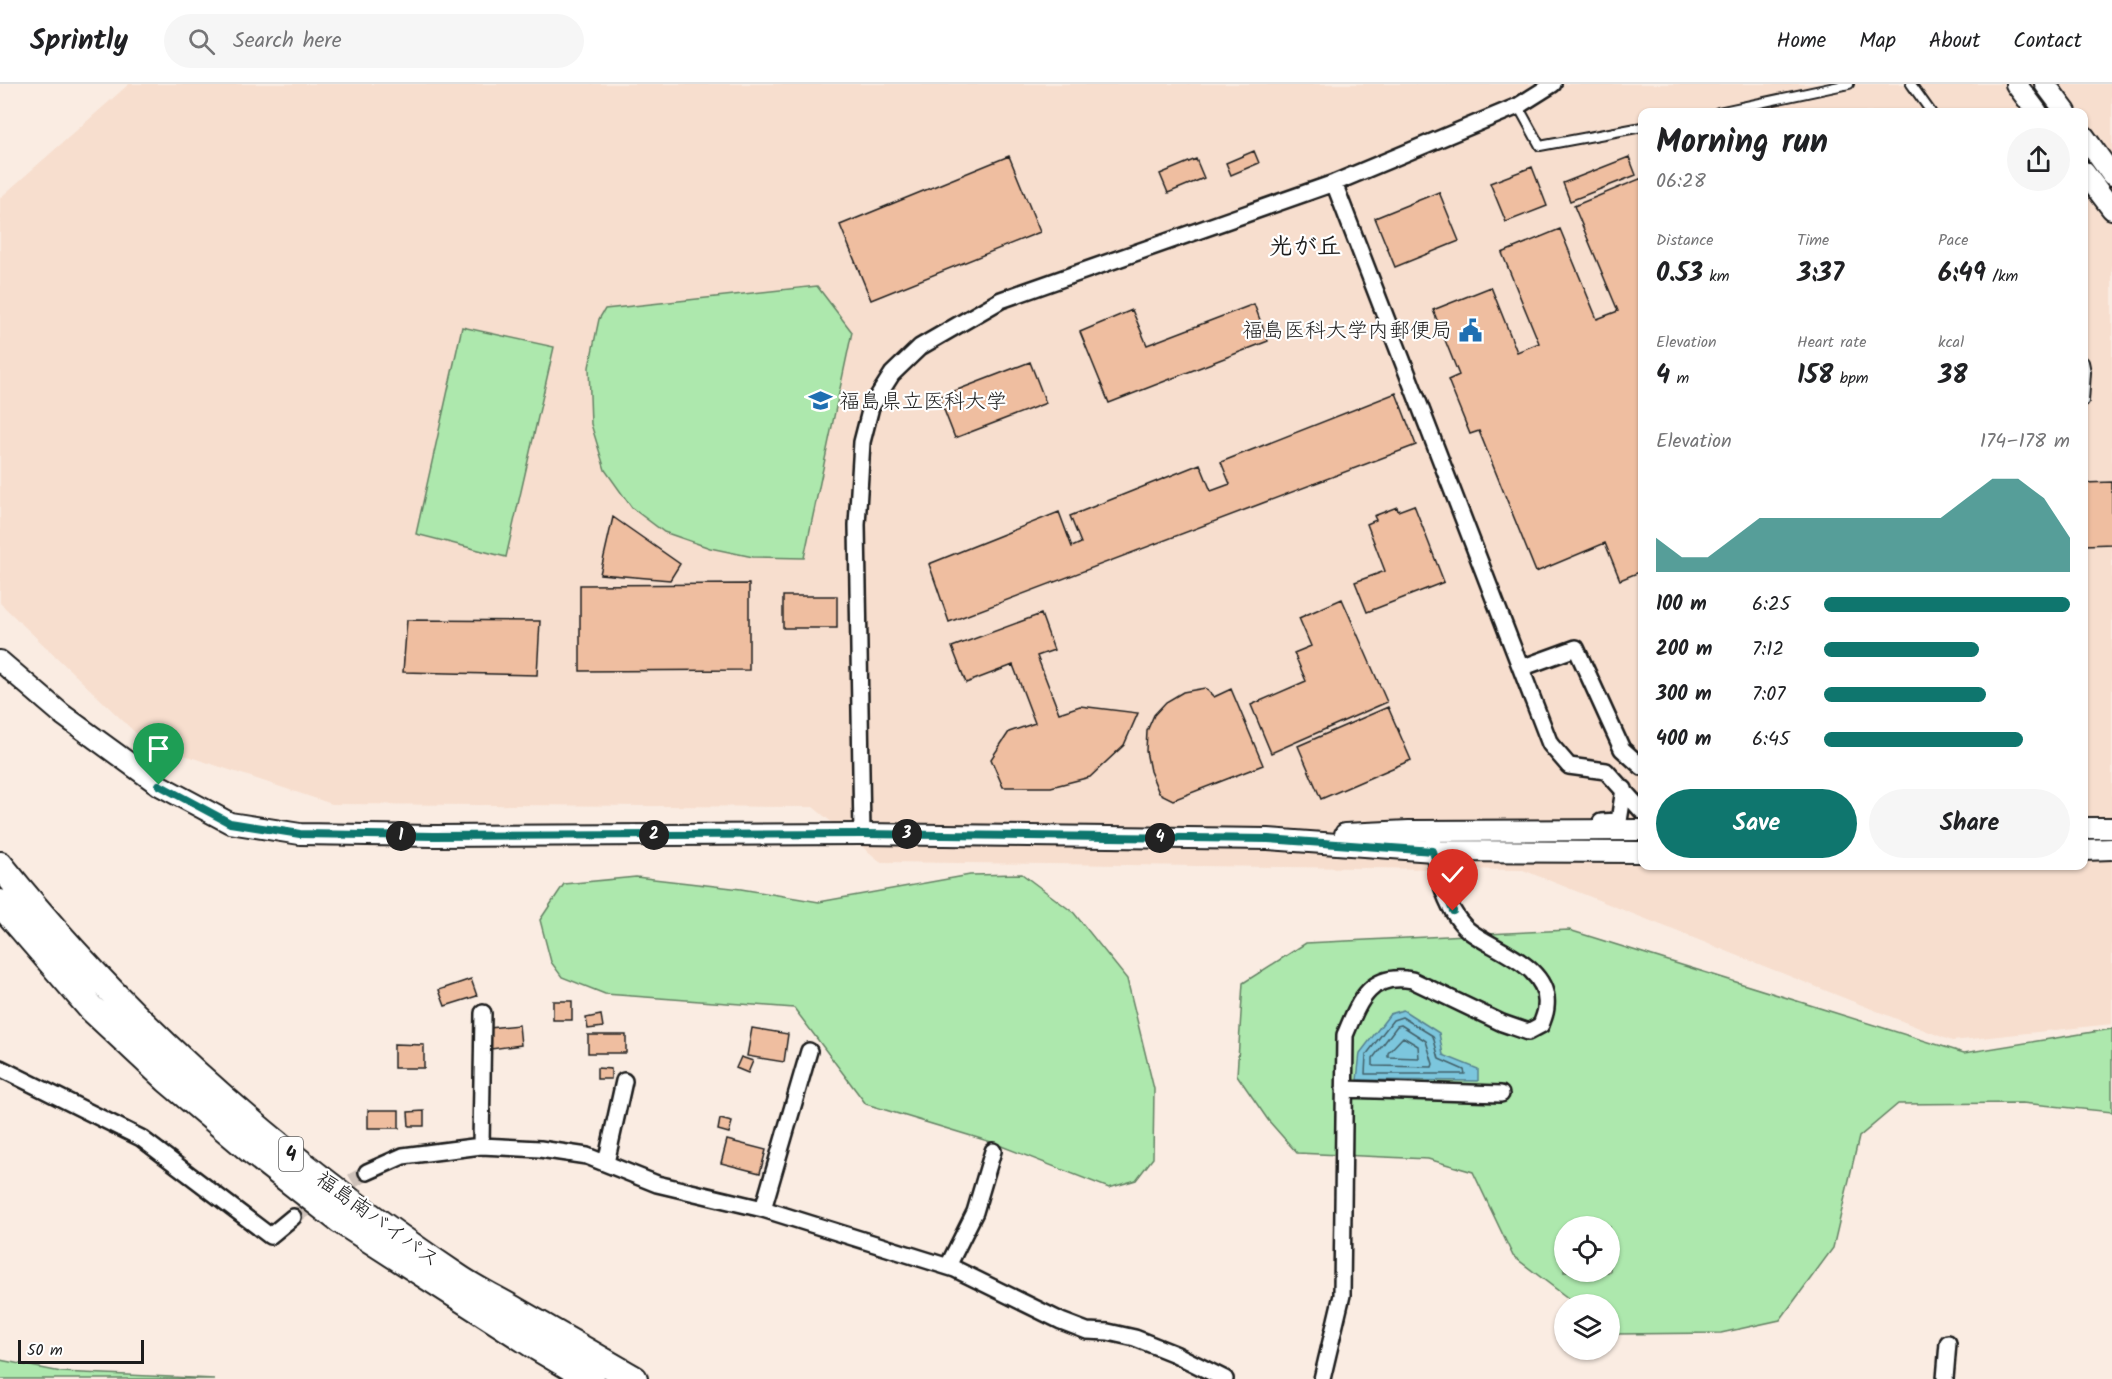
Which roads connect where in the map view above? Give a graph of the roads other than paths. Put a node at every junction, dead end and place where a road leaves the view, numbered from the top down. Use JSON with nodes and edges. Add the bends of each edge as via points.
{"nodes":[{"id":1,"x":1553,"y":84,"type":"edge"},
{"id":2,"x":1849,"y":84,"type":"edge"},
{"id":3,"x":1911,"y":84,"type":"edge"},
{"id":4,"x":2016,"y":84,"type":"edge"},
{"id":5,"x":2045,"y":84,"type":"edge"},
{"id":6,"x":1518,"y":106,"type":"junction"},
{"id":7,"x":1737,"y":108,"type":"edge"},
{"id":8,"x":1928,"y":108,"type":"edge"},
{"id":9,"x":2034,"y":108,"type":"edge"},
{"id":10,"x":2063,"y":108,"type":"edge"},
{"id":11,"x":1638,"y":128,"type":"edge"},
{"id":12,"x":2088,"y":142,"type":"edge"},
{"id":13,"x":2112,"y":175,"type":"edge"},
{"id":14,"x":2088,"y":177,"type":"edge"},
{"id":15,"x":1334,"y":183,"type":"junction"},
{"id":16,"x":2112,"y":209,"type":"edge"},
{"id":17,"x":0,"y":661,"type":"edge"},
{"id":18,"x":1521,"y":668,"type":"junction"},
{"id":19,"x":1638,"y":761,"type":"edge"},
{"id":20,"x":1623,"y":789,"type":"junction"},
{"id":21,"x":1638,"y":806,"type":"edge"},
{"id":22,"x":2088,"y":828,"type":"edge"},
{"id":23,"x":2112,"y":828,"type":"edge"},
{"id":24,"x":1638,"y":830,"type":"edge"},
{"id":25,"x":1540,"y":831,"type":"junction"},
{"id":26,"x":862,"y":834,"type":"junction"},
{"id":27,"x":1433,"y":842,"type":"junction"},
{"id":28,"x":2112,"y":849,"type":"edge"},
{"id":29,"x":2088,"y":850,"type":"edge"},
{"id":30,"x":1638,"y":852,"type":"edge"},
{"id":31,"x":0,"y":865,"type":"edge"},
{"id":32,"x":0,"y":903,"type":"edge"},
{"id":33,"x":483,"y":1013,"type":"dead end"},
{"id":34,"x":808,"y":1051,"type":"dead end"},
{"id":35,"x":0,"y":1068,"type":"edge"},
{"id":36,"x":624,"y":1081,"type":"dead end"},
{"id":37,"x":1344,"y":1089,"type":"junction"},
{"id":38,"x":1501,"y":1094,"type":"dead end"},
{"id":39,"x":481,"y":1146,"type":"junction"},
{"id":40,"x":993,"y":1151,"type":"dead end"},
{"id":41,"x":606,"y":1163,"type":"junction"},
{"id":42,"x":367,"y":1172,"type":"tunnel mouth"},
{"id":43,"x":763,"y":1209,"type":"junction"},
{"id":44,"x":293,"y":1217,"type":"tunnel mouth"},
{"id":45,"x":948,"y":1266,"type":"junction"},
{"id":46,"x":1948,"y":1343,"type":"dead end"},
{"id":47,"x":591,"y":1379,"type":"edge"},
{"id":48,"x":634,"y":1379,"type":"edge"},
{"id":49,"x":1225,"y":1379,"type":"edge"},
{"id":50,"x":1322,"y":1379,"type":"edge"},
{"id":51,"x":1945,"y":1379,"type":"edge"}],
"edges":[{"from":1,"to":6,"type":"street"},
{"from":2,"to":7,"type":"lane"},
{"from":3,"to":8,"type":"lane"},
{"from":4,"to":9,"type":"street"},
{"from":5,"to":10,"type":"street"},
{"from":6,"to":11,"type":"lane","via":[[1540,146]]},
{"from":6,"to":15,"type":"street"},
{"from":12,"to":13,"type":"street"},
{"from":14,"to":16,"type":"street"},
{"from":15,"to":18,"type":"street"},
{"from":15,"to":26,"type":"street","via":[[1001,300],[920,347],[892,374],[871,407],[862,442],[857,525]]},
{"from":17,"to":26,"type":"street","via":[[63,715],[159,785],[230,823],[300,834]]},
{"from":18,"to":19,"type":"street","via":[[1576,648],[1622,749]]},
{"from":18,"to":20,"type":"street","via":[[1550,744],[1569,766],[1606,771]]},
{"from":20,"to":21,"type":"street"},
{"from":20,"to":25,"type":"street","via":[[1619,821],[1551,824]]},
{"from":22,"to":23,"type":"street"},
{"from":24,"to":25,"type":"street"},
{"from":25,"to":27,"type":"street"},
{"from":26,"to":27,"type":"street"},
{"from":27,"to":30,"type":"street"},
{"from":27,"to":37,"type":"street","via":[[1440,879],[1453,911],[1468,929],[1526,964],[1542,986],[1547,1005],[1541,1025],[1528,1032],[1412,980],[1383,980],[1367,991],[1345,1035]]},
{"from":28,"to":29,"type":"street"},
{"from":31,"to":48,"type":"highway","name":"福島南バイパス","number":"4","via":[[42,917],[134,1016],[234,1107],[335,1189],[459,1278]]},
{"from":32,"to":47,"type":"highway","name":"福島南バイパス","number":"4","via":[[90,1007],[252,1151],[340,1220]]},
{"from":33,"to":39,"type":"street"},
{"from":34,"to":43,"type":"street"},
{"from":35,"to":44,"type":"street","via":[[141,1138],[270,1236]]},
{"from":36,"to":41,"type":"street"},
{"from":37,"to":38,"type":"street"},
{"from":37,"to":50,"type":"street","via":[[1342,1295]]},
{"from":39,"to":41,"type":"street","via":[[552,1151]]},
{"from":39,"to":42,"type":"street","via":[[402,1156]]},
{"from":40,"to":45,"type":"street","via":[[975,1212]]},
{"from":41,"to":43,"type":"street","via":[[657,1184]]},
{"from":43,"to":45,"type":"street"},
{"from":45,"to":49,"type":"street","via":[[1087,1332],[1135,1338]]},
{"from":46,"to":51,"type":"street"}]}
